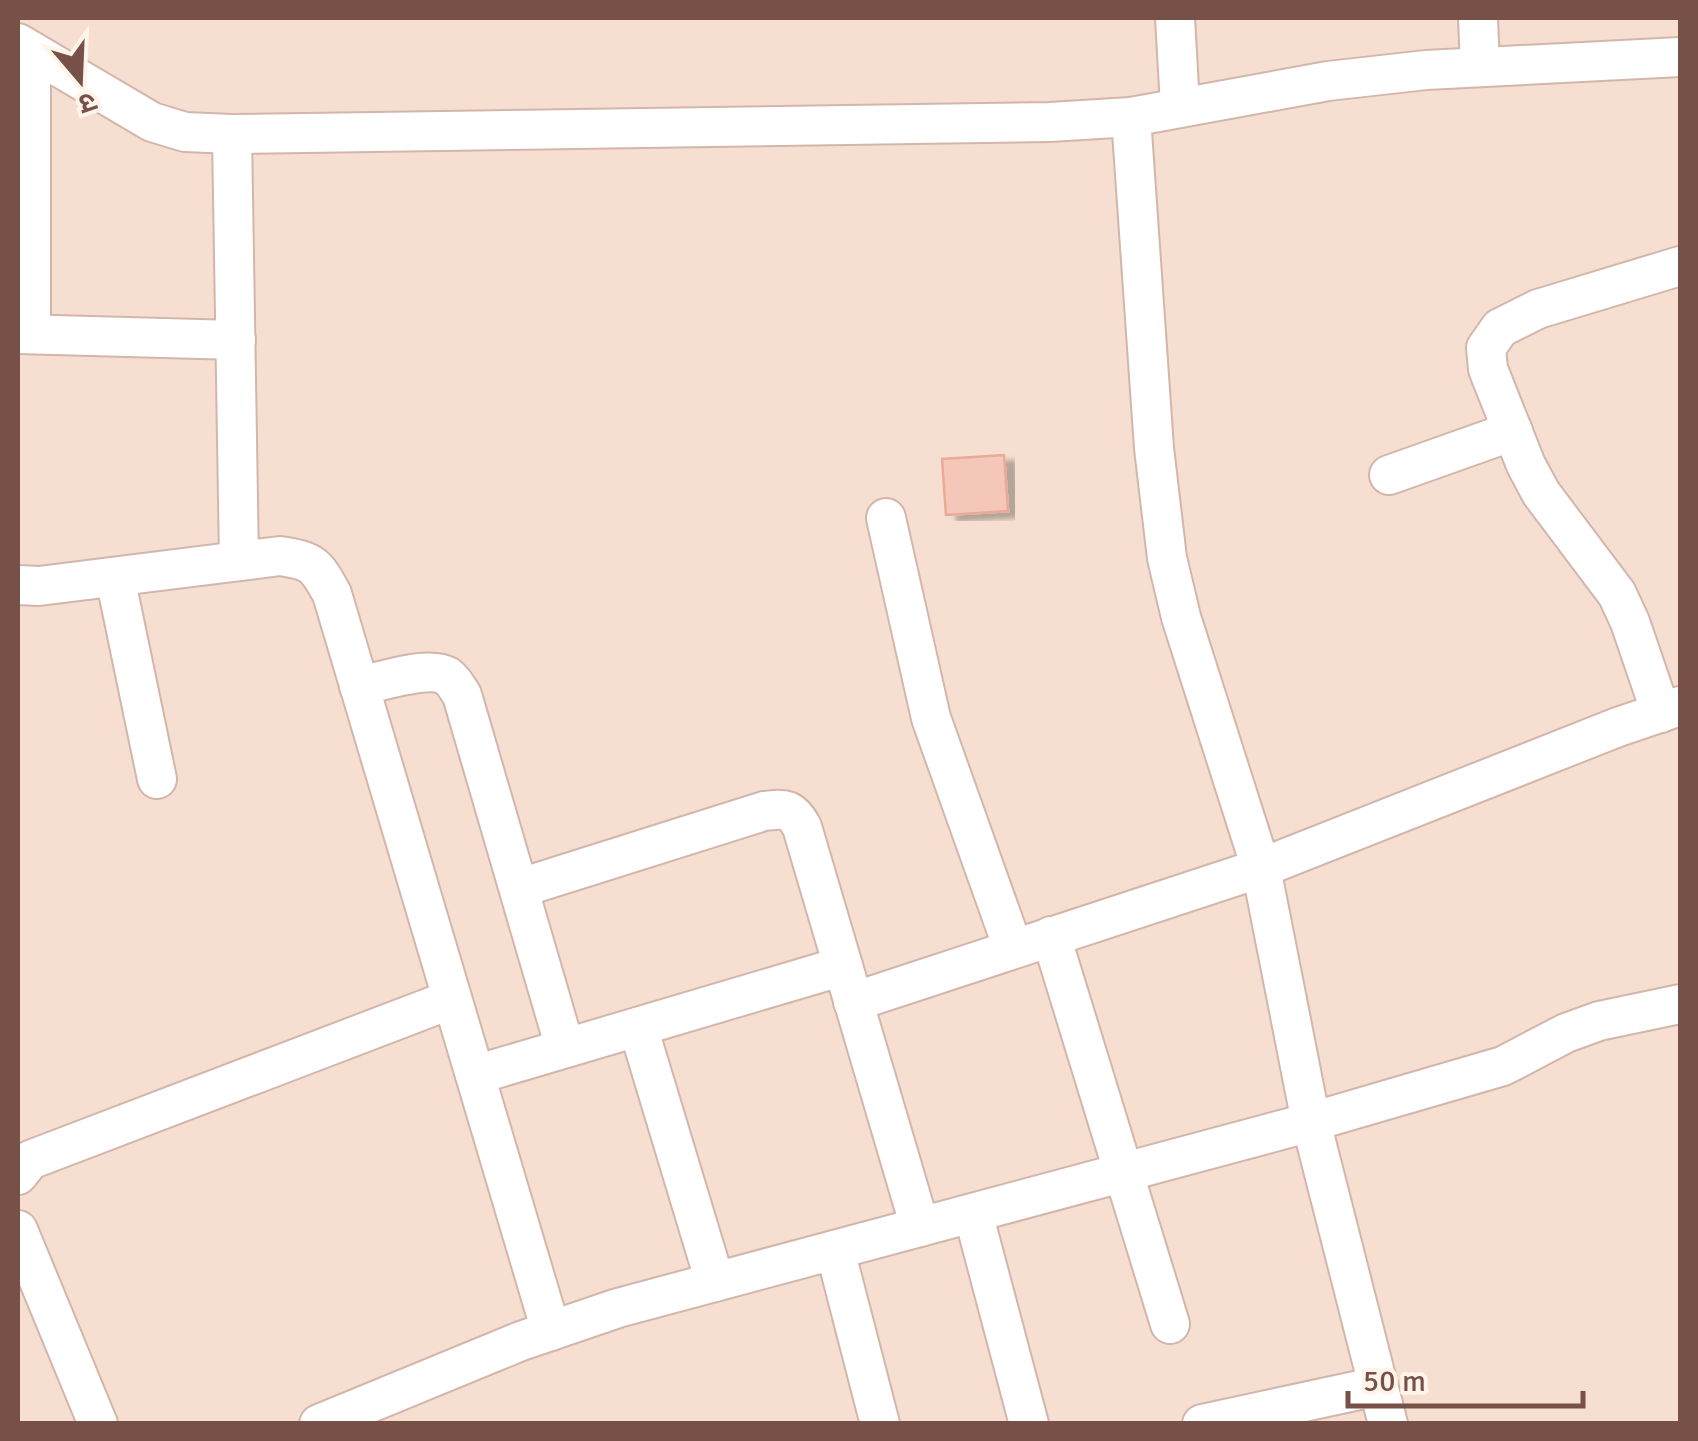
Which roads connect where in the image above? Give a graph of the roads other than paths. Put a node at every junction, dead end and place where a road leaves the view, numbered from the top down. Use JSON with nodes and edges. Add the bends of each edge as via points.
{"nodes":[{"id":1,"x":1175,"y":18,"type":"edge"},
{"id":2,"x":1478,"y":18,"type":"edge"},
{"id":3,"x":24,"y":47,"type":"edge"},
{"id":4,"x":1680,"y":57,"type":"edge"},
{"id":5,"x":1480,"y":67,"type":"junction"},
{"id":6,"x":1180,"y":106,"type":"junction"},
{"id":7,"x":1131,"y":116,"type":"junction"},
{"id":8,"x":232,"y":134,"type":"junction"},
{"id":9,"x":1680,"y":266,"type":"edge"},
{"id":10,"x":24,"y":334,"type":"edge"},
{"id":11,"x":236,"y":340,"type":"junction"},
{"id":12,"x":1513,"y":431,"type":"junction"},
{"id":13,"x":1388,"y":475,"type":"dead end"},
{"id":14,"x":886,"y":518,"type":"dead end"},
{"id":15,"x":238,"y":561,"type":"junction"},
{"id":16,"x":115,"y":577,"type":"junction"},
{"id":17,"x":18,"y":585,"type":"edge"},
{"id":18,"x":359,"y":686,"type":"junction"},
{"id":19,"x":1671,"y":710,"type":"edge"},
{"id":20,"x":157,"y":779,"type":"dead end"},
{"id":21,"x":1261,"y":868,"type":"junction"},
{"id":22,"x":520,"y":888,"type":"junction"},
{"id":23,"x":1051,"y":936,"type":"junction"},
{"id":24,"x":1013,"y":948,"type":"junction"},
{"id":25,"x":848,"y":984,"type":"junction"},
{"id":26,"x":452,"y":999,"type":"junction"},
{"id":27,"x":1680,"y":1004,"type":"edge"},
{"id":28,"x":638,"y":1027,"type":"junction"},
{"id":29,"x":566,"y":1048,"type":"junction"},
{"id":30,"x":475,"y":1074,"type":"junction"},
{"id":31,"x":1310,"y":1122,"type":"junction"},
{"id":32,"x":1124,"y":1172,"type":"junction"},
{"id":33,"x":18,"y":1175,"type":"edge"},
{"id":34,"x":973,"y":1213,"type":"junction"},
{"id":35,"x":920,"y":1227,"type":"junction"},
{"id":36,"x":18,"y":1230,"type":"edge"},
{"id":37,"x":835,"y":1250,"type":"junction"},
{"id":38,"x":715,"y":1282,"type":"junction"},
{"id":39,"x":1170,"y":1324,"type":"dead end"},
{"id":40,"x":551,"y":1331,"type":"junction"},
{"id":41,"x":1378,"y":1386,"type":"junction"},
{"id":42,"x":1212,"y":1422,"type":"edge"},
{"id":43,"x":98,"y":1424,"type":"edge"},
{"id":44,"x":319,"y":1424,"type":"edge"},
{"id":45,"x":880,"y":1424,"type":"edge"},
{"id":46,"x":1029,"y":1424,"type":"edge"},
{"id":47,"x":1388,"y":1424,"type":"edge"}],
"edges":[{"from":1,"to":6,"type":"street"},
{"from":2,"to":5,"type":"street"},
{"from":3,"to":8,"type":"street","via":[[152,122]]},
{"from":3,"to":10,"type":"street"},
{"from":4,"to":5,"type":"street"},
{"from":5,"to":6,"type":"street","via":[[1328,81]]},
{"from":6,"to":7,"type":"street"},
{"from":7,"to":8,"type":"street"},
{"from":7,"to":21,"type":"street","via":[[1167,558]]},
{"from":8,"to":11,"type":"street"},
{"from":9,"to":12,"type":"street","via":[[1538,308],[1500,328],[1486,348],[1488,370]]},
{"from":10,"to":11,"type":"street"},
{"from":11,"to":15,"type":"street"},
{"from":12,"to":13,"type":"street"},
{"from":12,"to":19,"type":"street","via":[[1541,493],[1617,594]]},
{"from":14,"to":24,"type":"street","via":[[931,718]]},
{"from":15,"to":16,"type":"street"},
{"from":15,"to":18,"type":"street","via":[[280,556],[305,560],[320,572]]},
{"from":16,"to":17,"type":"street"},
{"from":16,"to":20,"type":"street"},
{"from":18,"to":22,"type":"street","via":[[431,671],[454,682]]},
{"from":18,"to":26,"type":"street"},
{"from":19,"to":21,"type":"street"},
{"from":21,"to":23,"type":"street"},
{"from":21,"to":31,"type":"street"},
{"from":22,"to":25,"type":"street","via":[[784,809],[802,827]]},
{"from":22,"to":29,"type":"street"},
{"from":23,"to":24,"type":"street"},
{"from":23,"to":32,"type":"street"},
{"from":24,"to":25,"type":"street"},
{"from":25,"to":28,"type":"street"},
{"from":25,"to":35,"type":"street"},
{"from":26,"to":30,"type":"street"},
{"from":26,"to":33,"type":"street","via":[[30,1160]]},
{"from":27,"to":31,"type":"street","via":[[1599,1021],[1503,1066]]},
{"from":28,"to":29,"type":"street"},
{"from":28,"to":38,"type":"street"},
{"from":29,"to":30,"type":"street"},
{"from":30,"to":40,"type":"street"},
{"from":31,"to":32,"type":"street"},
{"from":31,"to":41,"type":"street"},
{"from":32,"to":34,"type":"street"},
{"from":32,"to":39,"type":"street"},
{"from":34,"to":35,"type":"street"},
{"from":34,"to":46,"type":"street"},
{"from":35,"to":37,"type":"street"},
{"from":36,"to":43,"type":"street"},
{"from":37,"to":38,"type":"street"},
{"from":37,"to":45,"type":"street"},
{"from":38,"to":40,"type":"street"},
{"from":40,"to":44,"type":"street"},
{"from":41,"to":42,"type":"street"},
{"from":41,"to":47,"type":"street"}]}
